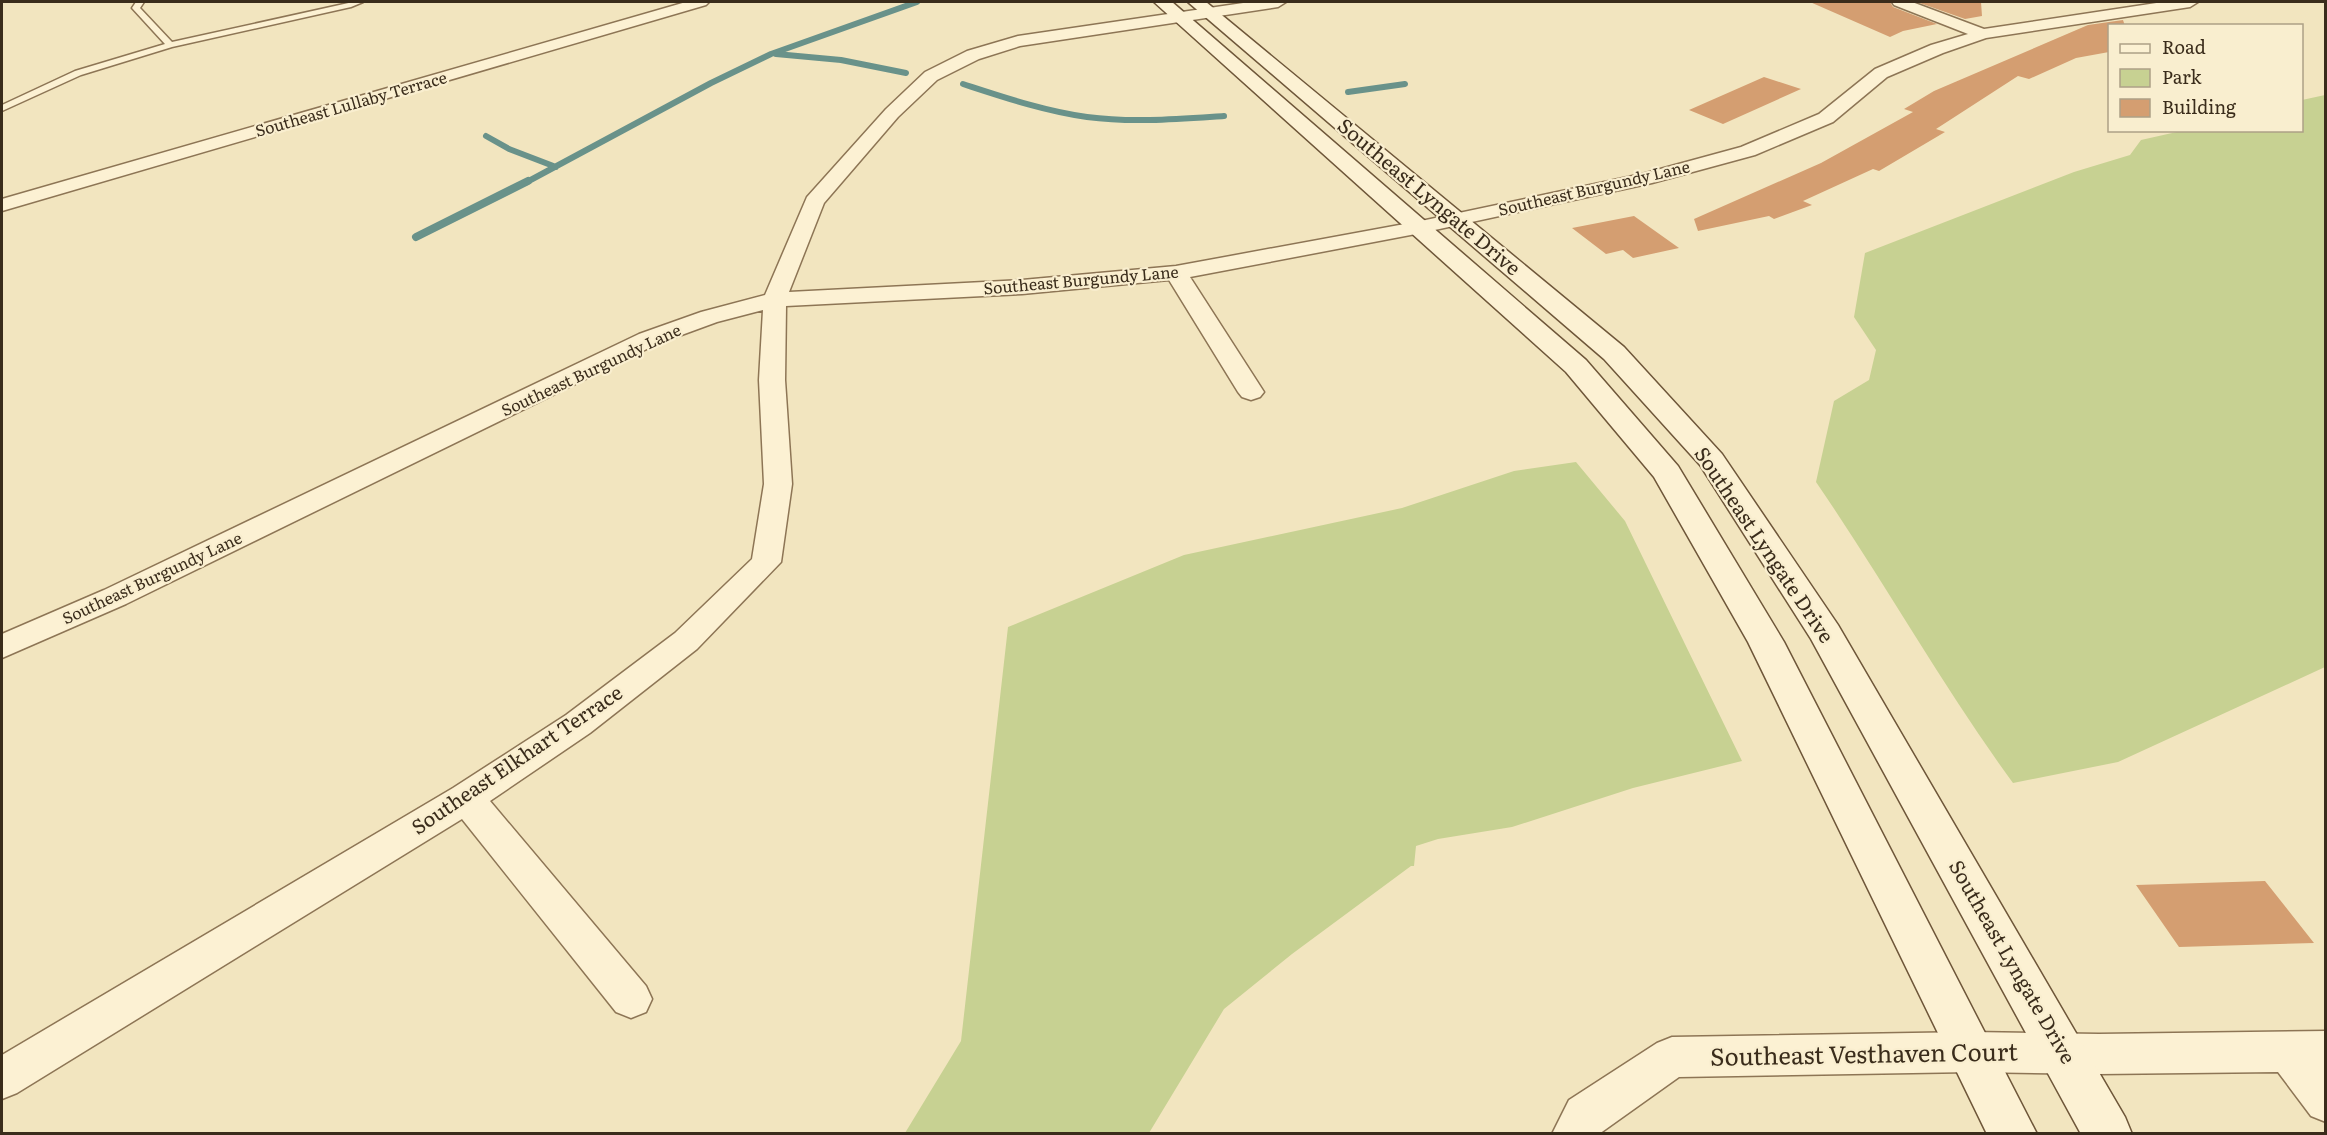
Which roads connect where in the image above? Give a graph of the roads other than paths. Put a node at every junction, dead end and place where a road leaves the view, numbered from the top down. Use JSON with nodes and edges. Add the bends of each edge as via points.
{"nodes":[{"id":1,"x":140,"y":2,"type":"edge"},
{"id":2,"x":359,"y":2,"type":"edge"},
{"id":3,"x":701,"y":2,"type":"edge"},
{"id":4,"x":1278,"y":2,"type":"edge"},
{"id":5,"x":1899,"y":2,"type":"edge"},
{"id":6,"x":2190,"y":2,"type":"edge"},
{"id":7,"x":1186,"y":8,"type":"edge"},
{"id":8,"x":1983,"y":34,"type":"junction"},
{"id":9,"x":170,"y":45,"type":"junction"},
{"id":10,"x":2,"y":108,"type":"edge"},
{"id":11,"x":2,"y":205,"type":"edge"},
{"id":12,"x":1456,"y":219,"type":"junction"},
{"id":13,"x":1421,"y":227,"type":"junction"},
{"id":14,"x":1176,"y":273,"type":"junction"},
{"id":15,"x":775,"y":300,"type":"junction"},
{"id":16,"x":1251,"y":392,"type":"dead end"},
{"id":17,"x":2,"y":648,"type":"edge"},
{"id":18,"x":466,"y":798,"type":"junction"},
{"id":19,"x":631,"y":999,"type":"dead end"},
{"id":20,"x":1972,"y":1052,"type":"junction"},
{"id":21,"x":2308,"y":1052,"type":"edge"},
{"id":22,"x":2064,"y":1054,"type":"junction"},
{"id":23,"x":2,"y":1078,"type":"edge"},
{"id":24,"x":2325,"y":1101,"type":"edge"},
{"id":25,"x":1574,"y":1134,"type":"edge"},
{"id":26,"x":2013,"y":1134,"type":"edge"},
{"id":27,"x":2108,"y":1134,"type":"edge"}],
"edges":[{"from":1,"to":9,"type":"lane","via":[[136,8]]},
{"from":2,"to":9,"type":"lane"},
{"from":3,"to":11,"type":"street","name":"Southeast Lullaby Terrace"},
{"from":4,"to":7,"type":"street","name":"Southeast Elkhart Terrace"},
{"from":5,"to":8,"type":"street"},
{"from":6,"to":8,"type":"street","name":"Southeast Burgundy Lane"},
{"from":7,"to":12,"type":"street","name":"Southeast Lyngate Drive"},
{"from":7,"to":13,"type":"street","name":"Southeast Lyngate Drive"},
{"from":7,"to":15,"type":"street","name":"Southeast Elkhart Terrace","via":[[1018,40],[973,55],[931,76],[892,113],[814,201]]},
{"from":8,"to":12,"type":"street","name":"Southeast Burgundy Lane","via":[[1881,73],[1826,118],[1748,151],[1645,179]]},
{"from":9,"to":10,"type":"lane","via":[[78,73]]},
{"from":12,"to":13,"type":"street","name":"Southeast Burgundy Lane"},
{"from":12,"to":22,"type":"street","name":"Southeast Lyngate Drive","via":[[1614,353],[1711,460],[1826,634]]},
{"from":13,"to":14,"type":"street","name":"Southeast Burgundy Lane"},
{"from":13,"to":20,"type":"street","name":"Southeast Lyngate Drive","via":[[1576,366],[1667,473],[1766,642]]},
{"from":14,"to":15,"type":"street","name":"Southeast Burgundy Lane","via":[[1022,287]]},
{"from":14,"to":16,"type":"street"},
{"from":15,"to":17,"type":"street","name":"Southeast Burgundy Lane","via":[[709,317],[648,339]]},
{"from":15,"to":18,"type":"street","name":"Southeast Elkhart Terrace","via":[[772,380],[778,484],[766,562],[686,641],[578,724]]},
{"from":18,"to":19,"type":"street"},
{"from":18,"to":23,"type":"street","name":"Southeast Elkhart Terrace"},
{"from":20,"to":22,"type":"street","name":"Southeast Vesthaven Court"},
{"from":20,"to":25,"type":"street","name":"Southeast Vesthaven Court","via":[[1672,1057],[1585,1115]]},
{"from":20,"to":26,"type":"street","name":"Southeast Lyngate Drive"},
{"from":21,"to":22,"type":"street","name":"Southeast Vesthaven Court"},
{"from":21,"to":24,"type":"street"},
{"from":22,"to":27,"type":"street","name":"Southeast Lyngate Drive"}]}
